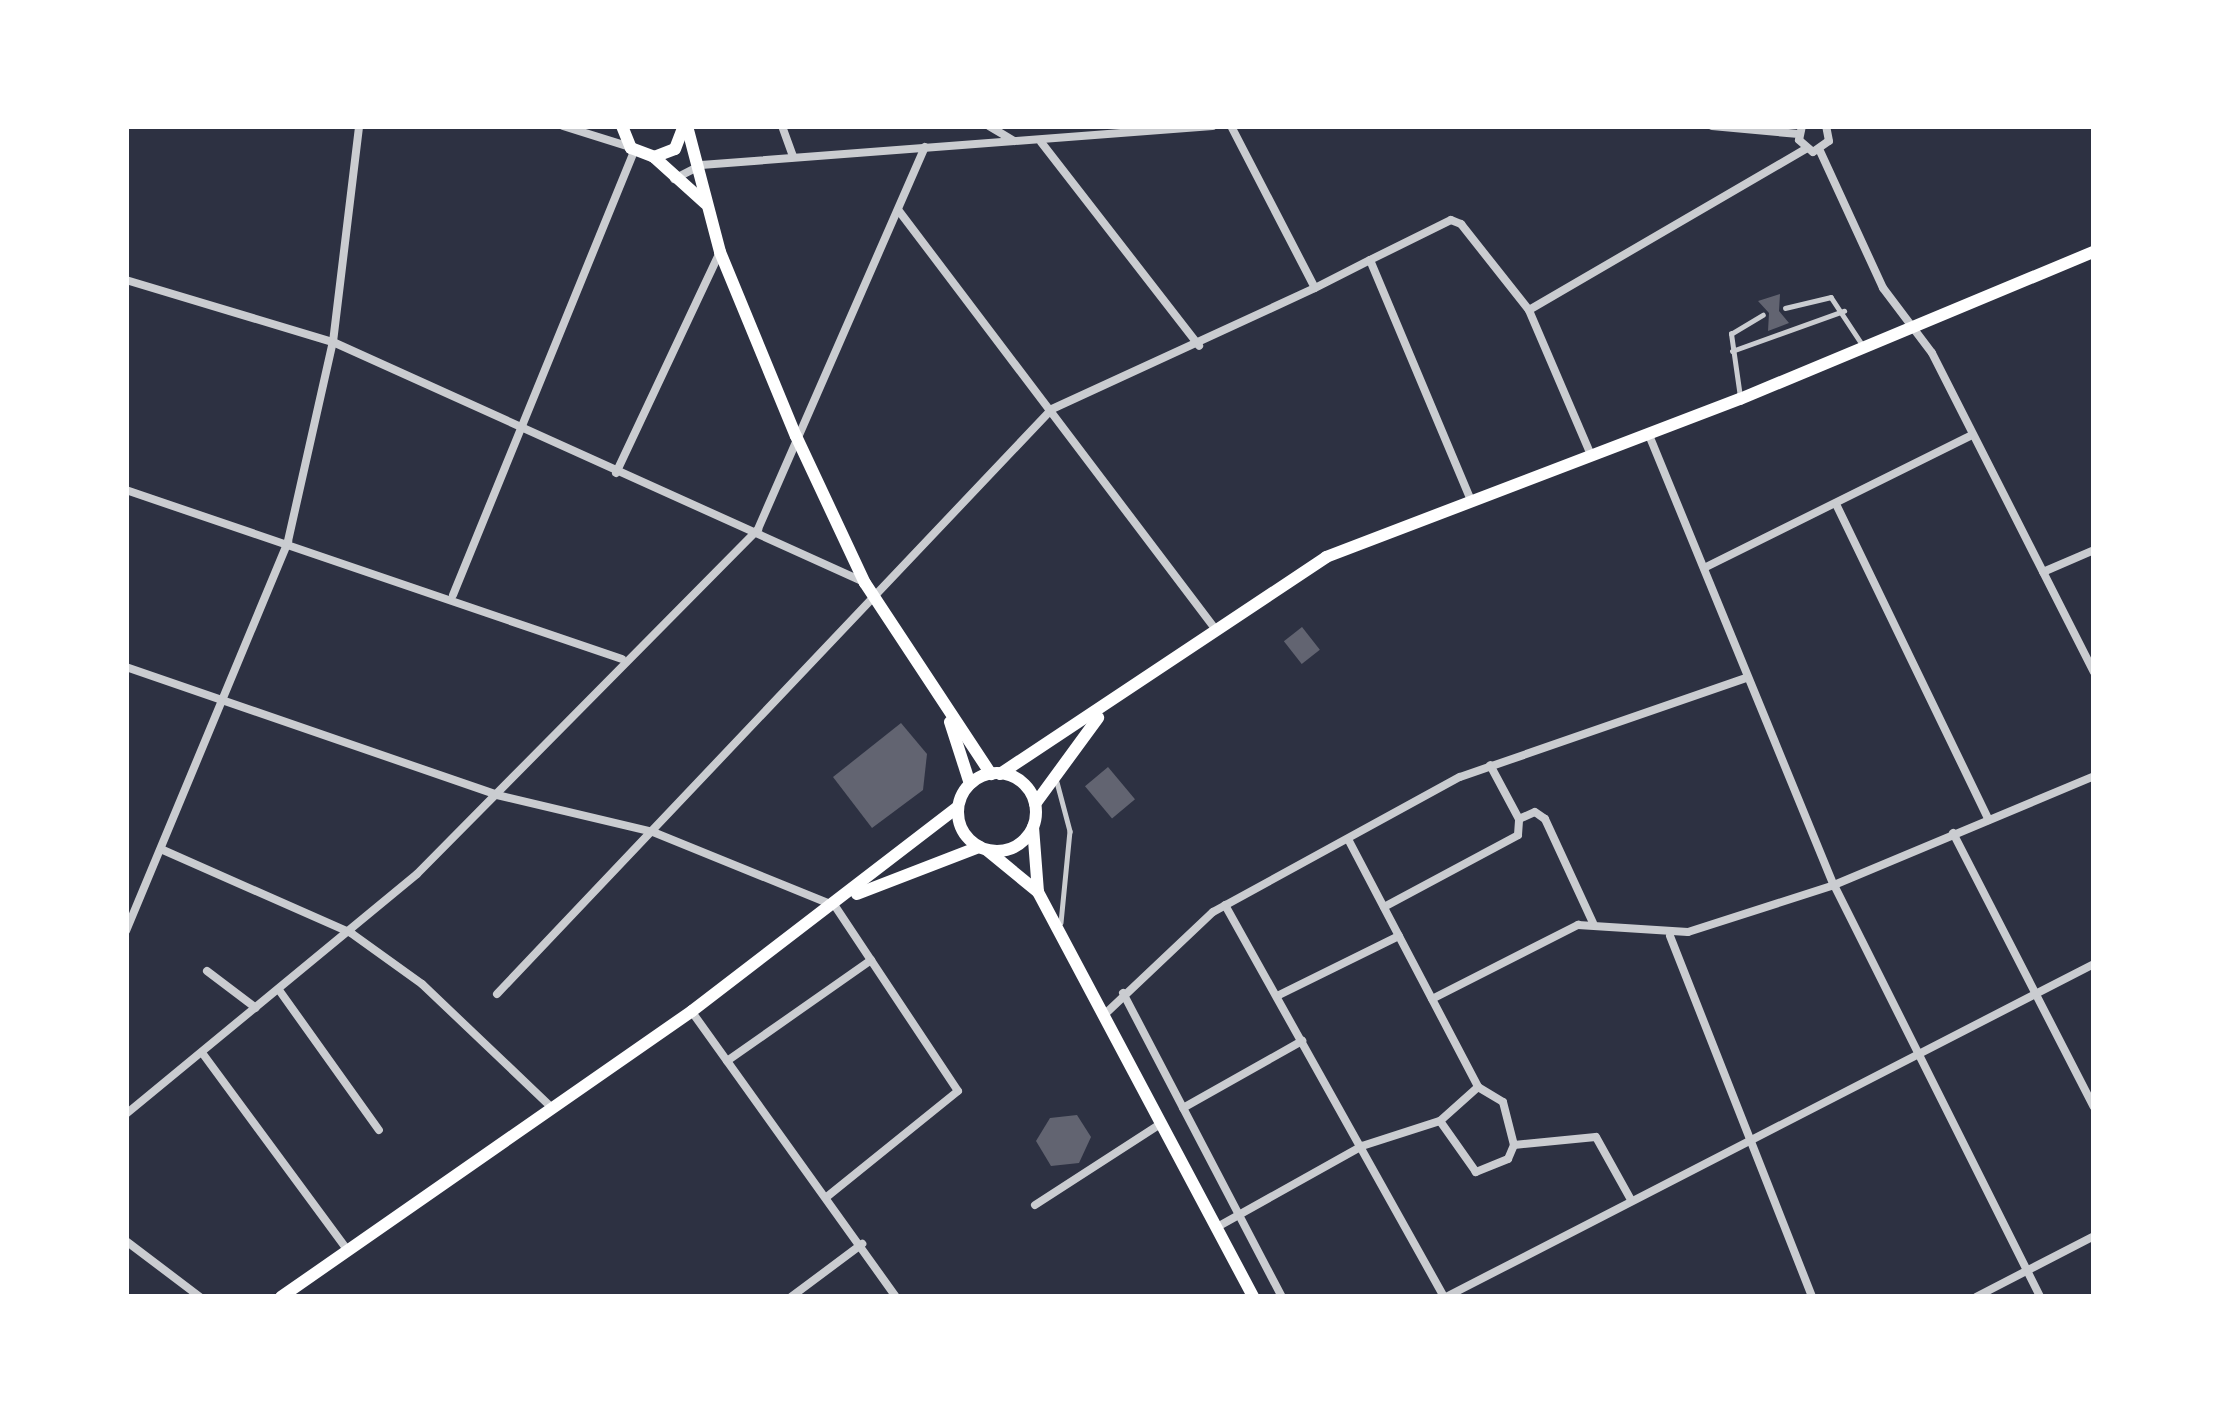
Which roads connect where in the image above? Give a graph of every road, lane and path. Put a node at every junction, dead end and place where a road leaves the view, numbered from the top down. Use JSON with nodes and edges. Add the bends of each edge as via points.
{"nodes":[{"id":1,"x":358,"y":126,"type":"edge"},
{"id":2,"x":563,"y":126,"type":"edge"},
{"id":3,"x":622,"y":126,"type":"edge"},
{"id":4,"x":686,"y":126,"type":"edge"},
{"id":5,"x":782,"y":126,"type":"edge"},
{"id":6,"x":989,"y":126,"type":"edge"},
{"id":7,"x":1213,"y":126,"type":"edge"},
{"id":8,"x":1231,"y":126,"type":"edge"},
{"id":9,"x":1712,"y":126,"type":"edge"},
{"id":10,"x":1826,"y":126,"type":"edge"},
{"id":11,"x":1800,"y":130,"type":"edge"},
{"id":12,"x":1040,"y":141,"type":"junction"},
{"id":13,"x":1015,"y":142,"type":"junction"},
{"id":14,"x":925,"y":147,"type":"junction"},
{"id":15,"x":632,"y":149,"type":"junction"},
{"id":16,"x":1806,"y":149,"type":"junction"},
{"id":17,"x":1820,"y":151,"type":"junction"},
{"id":18,"x":793,"y":157,"type":"junction"},
{"id":19,"x":654,"y":158,"type":"junction"},
{"id":20,"x":701,"y":165,"type":"junction"},
{"id":21,"x":673,"y":180,"type":"junction"},
{"id":22,"x":704,"y":203,"type":"junction"},
{"id":23,"x":899,"y":211,"type":"junction"},
{"id":24,"x":720,"y":252,"type":"junction"},
{"id":25,"x":2094,"y":252,"type":"edge"},
{"id":26,"x":1370,"y":260,"type":"junction"},
{"id":27,"x":126,"y":280,"type":"edge"},
{"id":28,"x":1316,"y":288,"type":"junction"},
{"id":29,"x":1785,"y":308,"type":"dead end"},
{"id":30,"x":1528,"y":310,"type":"junction"},
{"id":31,"x":1844,"y":310,"type":"junction"},
{"id":32,"x":1763,"y":315,"type":"dead end"},
{"id":33,"x":1916,"y":328,"type":"junction"},
{"id":34,"x":333,"y":342,"type":"junction"},
{"id":35,"x":1199,"y":346,"type":"junction"},
{"id":36,"x":1864,"y":349,"type":"junction"},
{"id":37,"x":1732,"y":351,"type":"junction"},
{"id":38,"x":1740,"y":400,"type":"junction"},
{"id":39,"x":1052,"y":410,"type":"junction"},
{"id":40,"x":517,"y":431,"type":"junction"},
{"id":41,"x":1648,"y":435,"type":"junction"},
{"id":42,"x":1972,"y":435,"type":"junction"},
{"id":43,"x":796,"y":436,"type":"junction"},
{"id":44,"x":1591,"y":457,"type":"junction"},
{"id":45,"x":616,"y":472,"type":"junction"},
{"id":46,"x":126,"y":490,"type":"edge"},
{"id":47,"x":1470,"y":498,"type":"junction"},
{"id":48,"x":1836,"y":504,"type":"junction"},
{"id":49,"x":758,"y":529,"type":"junction"},
{"id":50,"x":288,"y":541,"type":"junction"},
{"id":51,"x":2094,"y":550,"type":"edge"},
{"id":52,"x":1704,"y":568,"type":"junction"},
{"id":53,"x":2043,"y":572,"type":"junction"},
{"id":54,"x":866,"y":583,"type":"junction"},
{"id":55,"x":453,"y":596,"type":"junction"},
{"id":56,"x":876,"y":596,"type":"junction"},
{"id":57,"x":1214,"y":626,"type":"junction"},
{"id":58,"x":622,"y":659,"type":"junction"},
{"id":59,"x":126,"y":668,"type":"edge"},
{"id":60,"x":2094,"y":672,"type":"edge"},
{"id":61,"x":1746,"y":678,"type":"junction"},
{"id":62,"x":226,"y":701,"type":"junction"},
{"id":63,"x":1105,"y":709,"type":"junction"},
{"id":64,"x":946,"y":710,"type":"junction"},
{"id":65,"x":1490,"y":765,"type":"junction"},
{"id":66,"x":995,"y":774,"type":"junction"},
{"id":67,"x":1055,"y":776,"type":"junction"},
{"id":68,"x":2094,"y":776,"type":"edge"},
{"id":69,"x":970,"y":784,"type":"junction"},
{"id":70,"x":497,"y":794,"type":"junction"},
{"id":71,"x":1034,"y":804,"type":"junction"},
{"id":72,"x":958,"y":807,"type":"junction"},
{"id":73,"x":1519,"y":819,"type":"junction"},
{"id":74,"x":1989,"y":820,"type":"junction"},
{"id":75,"x":1033,"y":826,"type":"junction"},
{"id":76,"x":653,"y":832,"type":"junction"},
{"id":77,"x":1953,"y":833,"type":"junction"},
{"id":78,"x":1348,"y":839,"type":"junction"},
{"id":79,"x":983,"y":848,"type":"junction"},
{"id":80,"x":163,"y":850,"type":"junction"},
{"id":81,"x":1834,"y":885,"type":"junction"},
{"id":82,"x":1038,"y":892,"type":"junction"},
{"id":83,"x":840,"y":903,"type":"junction"},
{"id":84,"x":1225,"y":905,"type":"junction"},
{"id":85,"x":1384,"y":907,"type":"junction"},
{"id":86,"x":1593,"y":922,"type":"junction"},
{"id":87,"x":126,"y":932,"type":"edge"},
{"id":88,"x":351,"y":933,"type":"junction"},
{"id":89,"x":1060,"y":934,"type":"junction"},
{"id":90,"x":1670,"y":935,"type":"junction"},
{"id":91,"x":1399,"y":936,"type":"junction"},
{"id":92,"x":871,"y":960,"type":"junction"},
{"id":93,"x":2094,"y":964,"type":"edge"},
{"id":94,"x":207,"y":971,"type":"dead end"},
{"id":95,"x":2034,"y":989,"type":"junction"},
{"id":96,"x":279,"y":990,"type":"junction"},
{"id":97,"x":1123,"y":992,"type":"junction"},
{"id":98,"x":496,"y":994,"type":"dead end"},
{"id":99,"x":1277,"y":996,"type":"junction"},
{"id":100,"x":1432,"y":999,"type":"junction"},
{"id":101,"x":256,"y":1008,"type":"junction"},
{"id":102,"x":692,"y":1011,"type":"junction"},
{"id":103,"x":1104,"y":1015,"type":"junction"},
{"id":104,"x":1302,"y":1041,"type":"junction"},
{"id":105,"x":1916,"y":1051,"type":"junction"},
{"id":106,"x":203,"y":1054,"type":"junction"},
{"id":107,"x":727,"y":1061,"type":"junction"},
{"id":108,"x":1478,"y":1087,"type":"junction"},
{"id":109,"x":550,"y":1106,"type":"junction"},
{"id":110,"x":2094,"y":1107,"type":"edge"},
{"id":111,"x":1183,"y":1108,"type":"junction"},
{"id":112,"x":126,"y":1114,"type":"edge"},
{"id":113,"x":1440,"y":1121,"type":"junction"},
{"id":114,"x":1162,"y":1124,"type":"junction"},
{"id":115,"x":379,"y":1130,"type":"dead end"},
{"id":116,"x":1748,"y":1139,"type":"junction"},
{"id":117,"x":1514,"y":1145,"type":"junction"},
{"id":118,"x":1362,"y":1146,"type":"junction"},
{"id":119,"x":828,"y":1196,"type":"junction"},
{"id":120,"x":1630,"y":1198,"type":"junction"},
{"id":121,"x":1035,"y":1205,"type":"dead end"},
{"id":122,"x":1236,"y":1210,"type":"junction"},
{"id":123,"x":1219,"y":1226,"type":"junction"},
{"id":124,"x":2094,"y":1236,"type":"edge"},
{"id":125,"x":126,"y":1241,"type":"edge"},
{"id":126,"x":862,"y":1244,"type":"junction"},
{"id":127,"x":346,"y":1249,"type":"junction"},
{"id":128,"x":2028,"y":1272,"type":"junction"},
{"id":129,"x":200,"y":1297,"type":"edge"},
{"id":130,"x":280,"y":1297,"type":"edge"},
{"id":131,"x":791,"y":1297,"type":"edge"},
{"id":132,"x":896,"y":1297,"type":"edge"},
{"id":133,"x":1253,"y":1297,"type":"edge"},
{"id":134,"x":1282,"y":1297,"type":"edge"},
{"id":135,"x":1445,"y":1297,"type":"edge"},
{"id":136,"x":1812,"y":1297,"type":"edge"},
{"id":137,"x":1976,"y":1297,"type":"edge"},
{"id":138,"x":2040,"y":1297,"type":"edge"}],
"edges":[{"from":1,"to":34,"type":"street"},
{"from":2,"to":15,"type":"street"},
{"from":3,"to":15,"type":"main road"},
{"from":4,"to":19,"type":"main road","via":[[675,149]]},
{"from":4,"to":20,"type":"main road"},
{"from":5,"to":18,"type":"street"},
{"from":6,"to":13,"type":"street"},
{"from":7,"to":12,"type":"street"},
{"from":8,"to":28,"type":"street"},
{"from":9,"to":11,"type":"street"},
{"from":10,"to":17,"type":"street","via":[[1829,140]]},
{"from":11,"to":16,"type":"street"},
{"from":12,"to":13,"type":"street"},
{"from":12,"to":35,"type":"street"},
{"from":13,"to":14,"type":"street"},
{"from":14,"to":18,"type":"street"},
{"from":14,"to":23,"type":"street"},
{"from":15,"to":19,"type":"main road"},
{"from":15,"to":40,"type":"street"},
{"from":16,"to":17,"type":"street"},
{"from":16,"to":30,"type":"street"},
{"from":17,"to":33,"type":"street","via":[[1883,288]]},
{"from":18,"to":20,"type":"street"},
{"from":19,"to":21,"type":"main road"},
{"from":20,"to":21,"type":"street"},
{"from":20,"to":22,"type":"main road"},
{"from":21,"to":22,"type":"main road"},
{"from":22,"to":24,"type":"main road"},
{"from":23,"to":39,"type":"street"},
{"from":23,"to":43,"type":"street"},
{"from":24,"to":43,"type":"main road"},
{"from":24,"to":45,"type":"street"},
{"from":25,"to":33,"type":"main road"},
{"from":26,"to":28,"type":"street"},
{"from":26,"to":30,"type":"street","via":[[1450,220]]},
{"from":26,"to":47,"type":"street"},
{"from":27,"to":34,"type":"street"},
{"from":28,"to":35,"type":"street"},
{"from":29,"to":31,"type":"lane","via":[[1825,296]]},
{"from":30,"to":44,"type":"street"},
{"from":31,"to":36,"type":"lane"},
{"from":31,"to":37,"type":"lane"},
{"from":32,"to":37,"type":"lane","via":[[1736,326]]},
{"from":33,"to":36,"type":"main road"},
{"from":33,"to":42,"type":"street"},
{"from":34,"to":40,"type":"street"},
{"from":34,"to":50,"type":"street"},
{"from":35,"to":39,"type":"street"},
{"from":36,"to":38,"type":"main road"},
{"from":37,"to":38,"type":"lane"},
{"from":38,"to":41,"type":"main road"},
{"from":39,"to":56,"type":"street"},
{"from":39,"to":57,"type":"street"},
{"from":40,"to":45,"type":"street"},
{"from":40,"to":55,"type":"street"},
{"from":41,"to":44,"type":"main road"},
{"from":41,"to":52,"type":"street"},
{"from":42,"to":48,"type":"street"},
{"from":42,"to":53,"type":"street"},
{"from":43,"to":49,"type":"street"},
{"from":43,"to":54,"type":"main road"},
{"from":44,"to":47,"type":"main road"},
{"from":45,"to":49,"type":"street"},
{"from":46,"to":50,"type":"street"},
{"from":47,"to":57,"type":"main road","via":[[1326,557]]},
{"from":48,"to":52,"type":"street"},
{"from":48,"to":74,"type":"street"},
{"from":49,"to":54,"type":"street"},
{"from":49,"to":58,"type":"street"},
{"from":50,"to":55,"type":"street"},
{"from":50,"to":62,"type":"street"},
{"from":51,"to":53,"type":"street"},
{"from":52,"to":61,"type":"street"},
{"from":53,"to":60,"type":"street"},
{"from":54,"to":56,"type":"main road"},
{"from":55,"to":58,"type":"street"},
{"from":56,"to":64,"type":"main road"},
{"from":56,"to":76,"type":"street"},
{"from":57,"to":63,"type":"main road"},
{"from":58,"to":70,"type":"street"},
{"from":59,"to":62,"type":"street"},
{"from":61,"to":65,"type":"street"},
{"from":61,"to":81,"type":"street"},
{"from":62,"to":70,"type":"street"},
{"from":62,"to":80,"type":"street"},
{"from":63,"to":66,"type":"main road"},
{"from":63,"to":67,"type":"main road"},
{"from":64,"to":66,"type":"main road"},
{"from":64,"to":69,"type":"main road"},
{"from":65,"to":73,"type":"street"},
{"from":65,"to":78,"type":"street"},
{"from":66,"to":69,"type":"main road"},
{"from":66,"to":71,"type":"main road","via":[[1022,783]]},
{"from":67,"to":71,"type":"main road"},
{"from":67,"to":89,"type":"lane","via":[[1070,832]]},
{"from":68,"to":74,"type":"street"},
{"from":69,"to":72,"type":"main road"},
{"from":70,"to":76,"type":"street"},
{"from":70,"to":88,"type":"street"},
{"from":71,"to":75,"type":"main road"},
{"from":72,"to":79,"type":"main road","via":[[962,830]]},
{"from":72,"to":83,"type":"main road"},
{"from":73,"to":85,"type":"street","via":[[1517,835]]},
{"from":73,"to":86,"type":"street","via":[[1534,812],[1545,819]]},
{"from":74,"to":77,"type":"street"},
{"from":75,"to":79,"type":"main road","via":[[1009,849]]},
{"from":75,"to":82,"type":"main road"},
{"from":76,"to":83,"type":"street"},
{"from":76,"to":98,"type":"street"},
{"from":77,"to":81,"type":"street"},
{"from":77,"to":95,"type":"street"},
{"from":78,"to":84,"type":"street"},
{"from":78,"to":85,"type":"street"},
{"from":79,"to":82,"type":"main road"},
{"from":79,"to":83,"type":"main road"},
{"from":80,"to":87,"type":"street"},
{"from":80,"to":88,"type":"street"},
{"from":81,"to":90,"type":"street"},
{"from":81,"to":105,"type":"street"},
{"from":82,"to":89,"type":"main road"},
{"from":83,"to":92,"type":"street"},
{"from":83,"to":102,"type":"main road"},
{"from":84,"to":97,"type":"street"},
{"from":84,"to":99,"type":"street"},
{"from":85,"to":91,"type":"street"},
{"from":86,"to":90,"type":"street"},
{"from":86,"to":100,"type":"street"},
{"from":88,"to":96,"type":"street"},
{"from":88,"to":109,"type":"street","via":[[422,984]]},
{"from":89,"to":103,"type":"main road"},
{"from":90,"to":116,"type":"street"},
{"from":91,"to":99,"type":"street"},
{"from":91,"to":100,"type":"street"},
{"from":92,"to":107,"type":"street"},
{"from":92,"to":119,"type":"street","via":[[958,1091]]},
{"from":93,"to":95,"type":"street"},
{"from":94,"to":101,"type":"street"},
{"from":95,"to":105,"type":"street"},
{"from":95,"to":110,"type":"street"},
{"from":96,"to":101,"type":"street"},
{"from":96,"to":115,"type":"street"},
{"from":97,"to":103,"type":"street"},
{"from":97,"to":111,"type":"street"},
{"from":99,"to":104,"type":"street"},
{"from":100,"to":108,"type":"street"},
{"from":101,"to":106,"type":"street"},
{"from":102,"to":107,"type":"street"},
{"from":102,"to":109,"type":"main road"},
{"from":103,"to":114,"type":"main road"},
{"from":104,"to":111,"type":"street"},
{"from":104,"to":118,"type":"street"},
{"from":105,"to":116,"type":"street"},
{"from":105,"to":128,"type":"street"},
{"from":106,"to":112,"type":"street"},
{"from":106,"to":127,"type":"street"},
{"from":107,"to":119,"type":"street"},
{"from":108,"to":113,"type":"street"},
{"from":108,"to":117,"type":"street","via":[[1503,1102]]},
{"from":109,"to":127,"type":"main road"},
{"from":111,"to":122,"type":"street"},
{"from":113,"to":117,"type":"street","via":[[1476,1172],[1508,1159]]},
{"from":113,"to":118,"type":"street"},
{"from":114,"to":121,"type":"street"},
{"from":114,"to":123,"type":"main road"},
{"from":116,"to":120,"type":"street"},
{"from":116,"to":136,"type":"street"},
{"from":117,"to":120,"type":"street","via":[[1596,1137]]},
{"from":118,"to":122,"type":"street"},
{"from":118,"to":135,"type":"street"},
{"from":119,"to":126,"type":"street"},
{"from":120,"to":135,"type":"street"},
{"from":122,"to":123,"type":"street"},
{"from":122,"to":134,"type":"street"},
{"from":123,"to":133,"type":"main road"},
{"from":124,"to":128,"type":"street"},
{"from":125,"to":129,"type":"street"},
{"from":126,"to":131,"type":"street"},
{"from":126,"to":132,"type":"street"},
{"from":127,"to":130,"type":"main road"},
{"from":128,"to":137,"type":"street"},
{"from":128,"to":138,"type":"street"}]}
